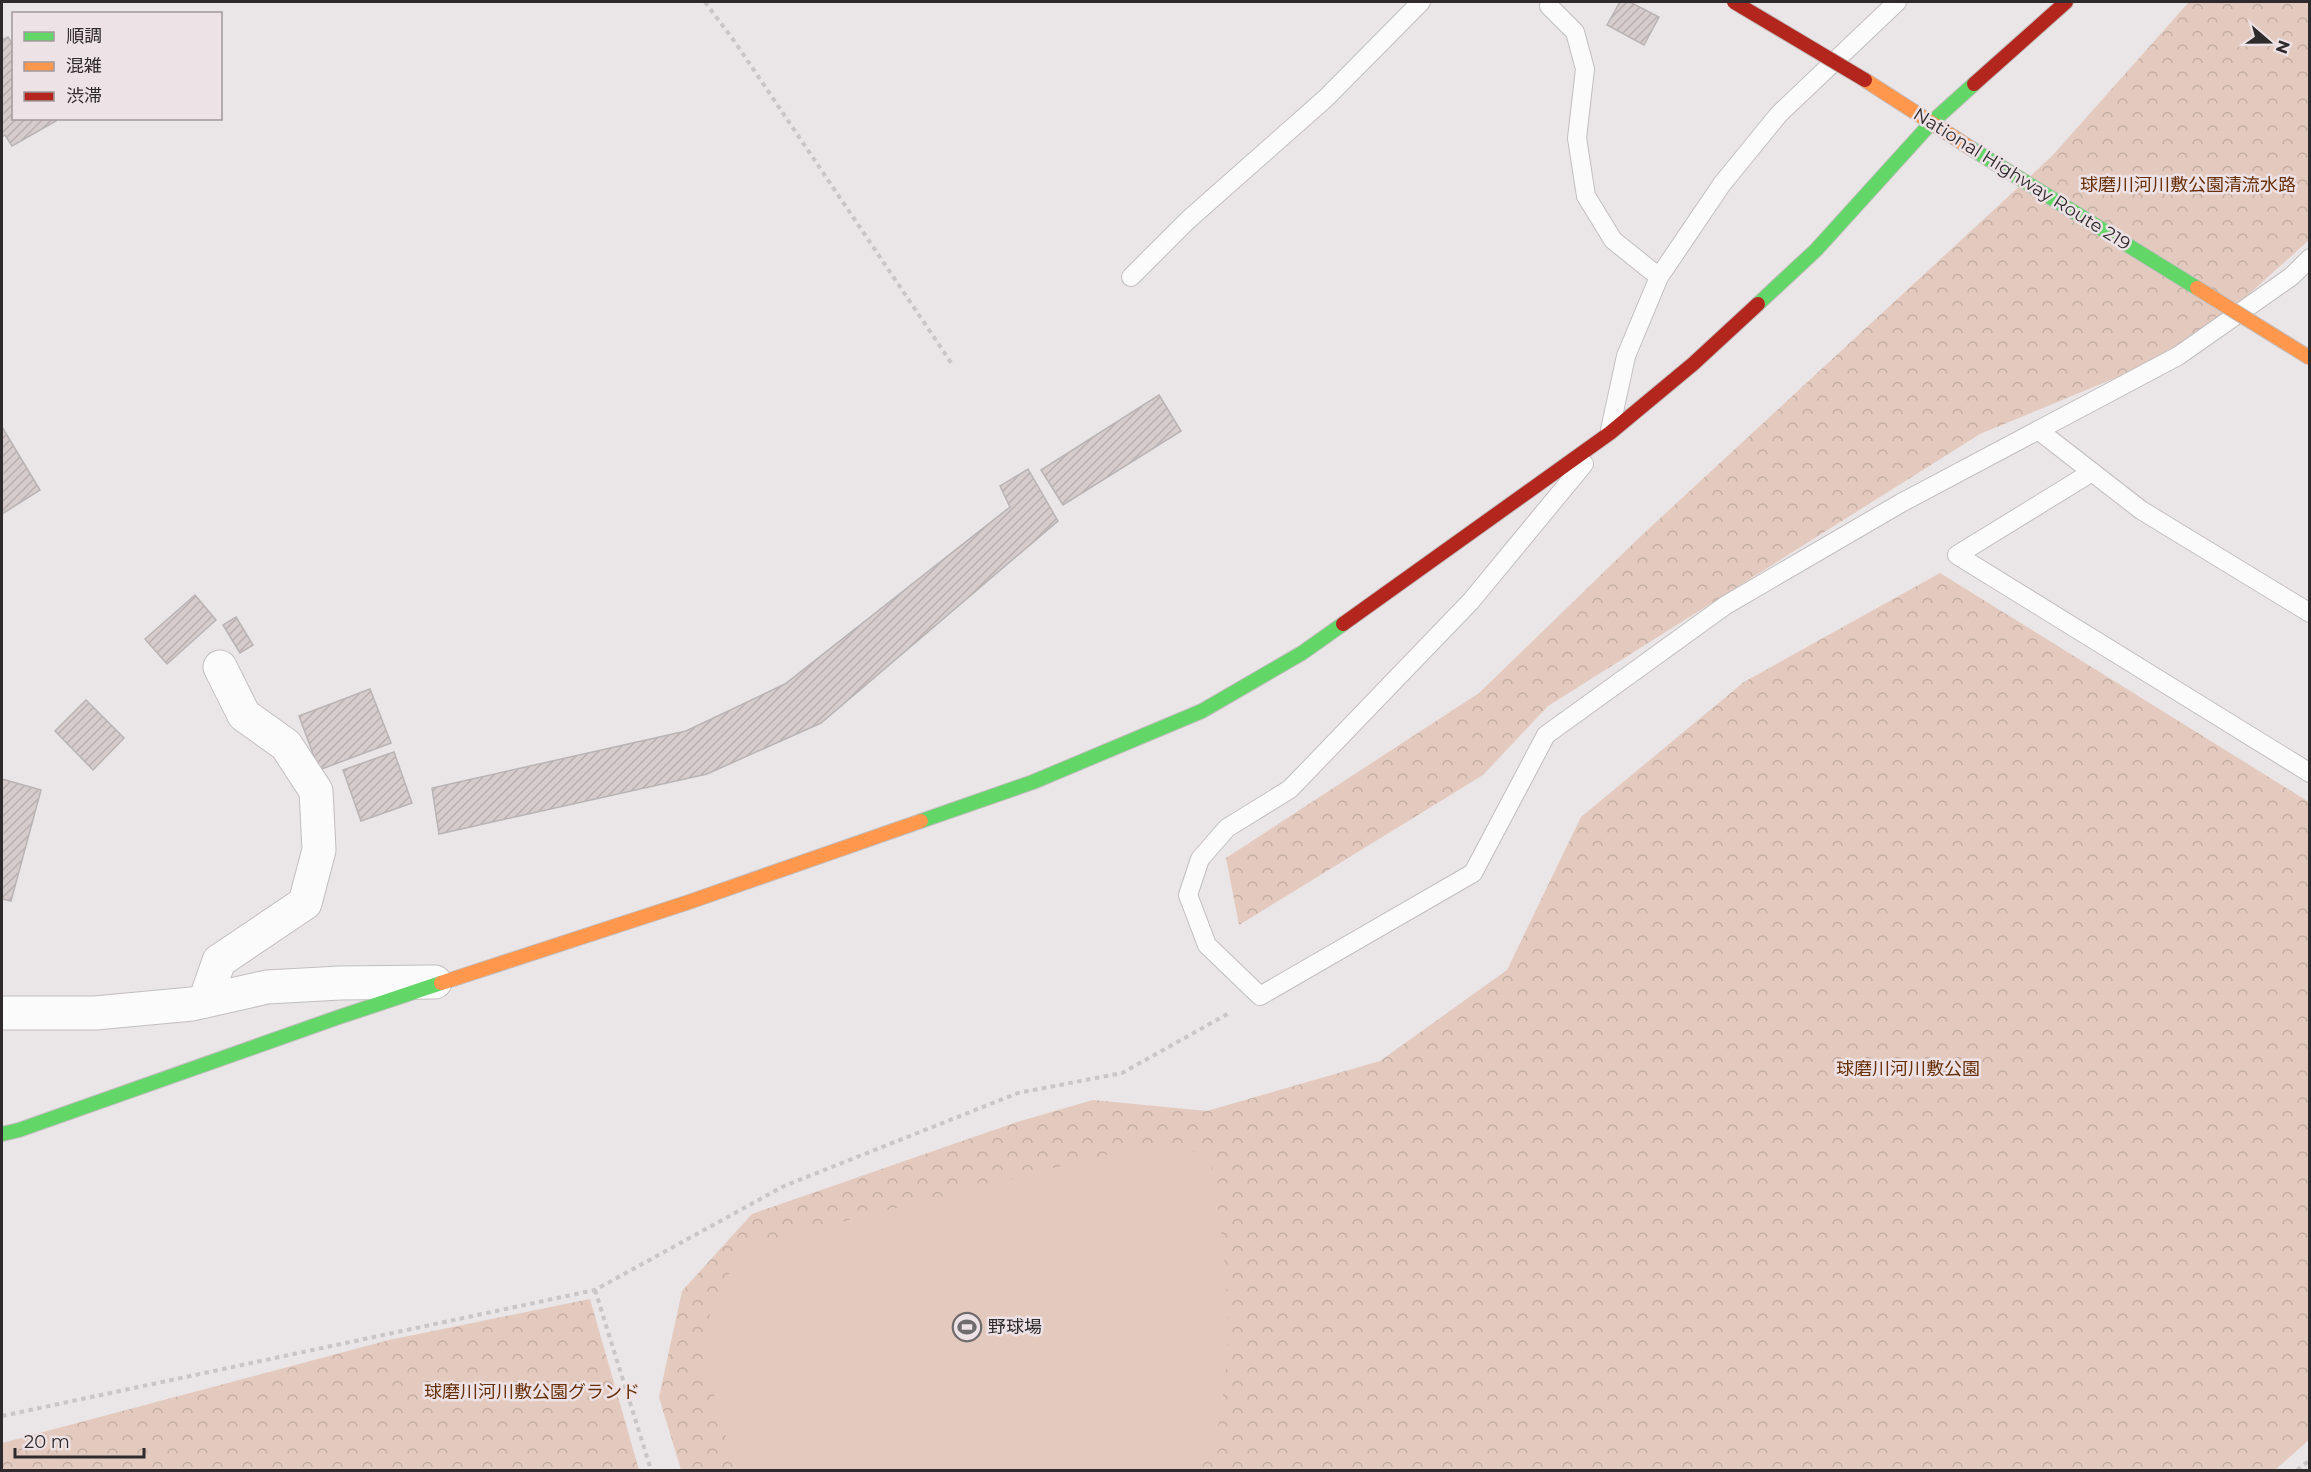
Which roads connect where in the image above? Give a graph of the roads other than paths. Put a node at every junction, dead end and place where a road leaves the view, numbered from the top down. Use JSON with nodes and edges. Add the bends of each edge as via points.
{"nodes":[{"id":1,"x":1421,"y":2,"type":"edge"},
{"id":2,"x":1734,"y":2,"type":"edge"},
{"id":3,"x":1897,"y":2,"type":"edge"},
{"id":4,"x":2066,"y":2,"type":"edge"},
{"id":5,"x":1549,"y":6,"type":"dead end"},
{"id":6,"x":1932,"y":122,"type":"junction"},
{"id":7,"x":2310,"y":258,"type":"edge"},
{"id":8,"x":1131,"y":277,"type":"dead end"},
{"id":9,"x":1659,"y":277,"type":"junction"},
{"id":10,"x":2310,"y":358,"type":"edge"},
{"id":11,"x":2038,"y":430,"type":"junction"},
{"id":12,"x":1610,"y":433,"type":"junction"},
{"id":13,"x":2092,"y":472,"type":"junction"},
{"id":14,"x":2310,"y":613,"type":"edge"},
{"id":15,"x":220,"y":667,"type":"dead end"},
{"id":16,"x":2310,"y":773,"type":"edge"},
{"id":17,"x":447,"y":982,"type":"junction"},
{"id":18,"x":205,"y":1001,"type":"junction"},
{"id":19,"x":2,"y":1013,"type":"edge"},
{"id":20,"x":2,"y":1134,"type":"edge"}],
"edges":[{"from":1,"to":8,"type":"lane","via":[[1326,98],[1188,220]]},
{"from":2,"to":6,"type":"main road","name":"National Highway Route 219","bridge":true},
{"from":3,"to":9,"type":"lane","via":[[1779,114],[1722,184]]},
{"from":4,"to":6,"type":"main road"},
{"from":5,"to":9,"type":"lane","via":[[1575,32],[1585,69],[1577,138],[1586,196],[1613,240]]},
{"from":6,"to":10,"type":"main road","name":"National Highway Route 219","bridge":true},
{"from":6,"to":12,"type":"main road","via":[[1816,250],[1693,364]]},
{"from":7,"to":11,"type":"lane","via":[[2292,276],[2178,356]]},
{"from":9,"to":12,"type":"lane","via":[[1626,356]]},
{"from":11,"to":12,"type":"lane","via":[[1901,503],[1726,605],[1546,735],[1473,873],[1260,996],[1207,945],[1188,895],[1200,860],[1227,828],[1290,789],[1471,601]]},
{"from":11,"to":13,"type":"lane"},
{"from":12,"to":17,"type":"main road","via":[[1302,653],[1202,711],[1033,783]]},
{"from":13,"to":14,"type":"lane","via":[[2141,510]]},
{"from":13,"to":16,"type":"lane","via":[[1957,555]]},
{"from":15,"to":18,"type":"street","via":[[244,715],[286,744],[315,791],[320,850],[305,903],[219,962]]},
{"from":17,"to":18,"type":"street","via":[[267,987]]},
{"from":17,"to":20,"type":"main road"},
{"from":18,"to":19,"type":"street","via":[[95,1013]]}]}
